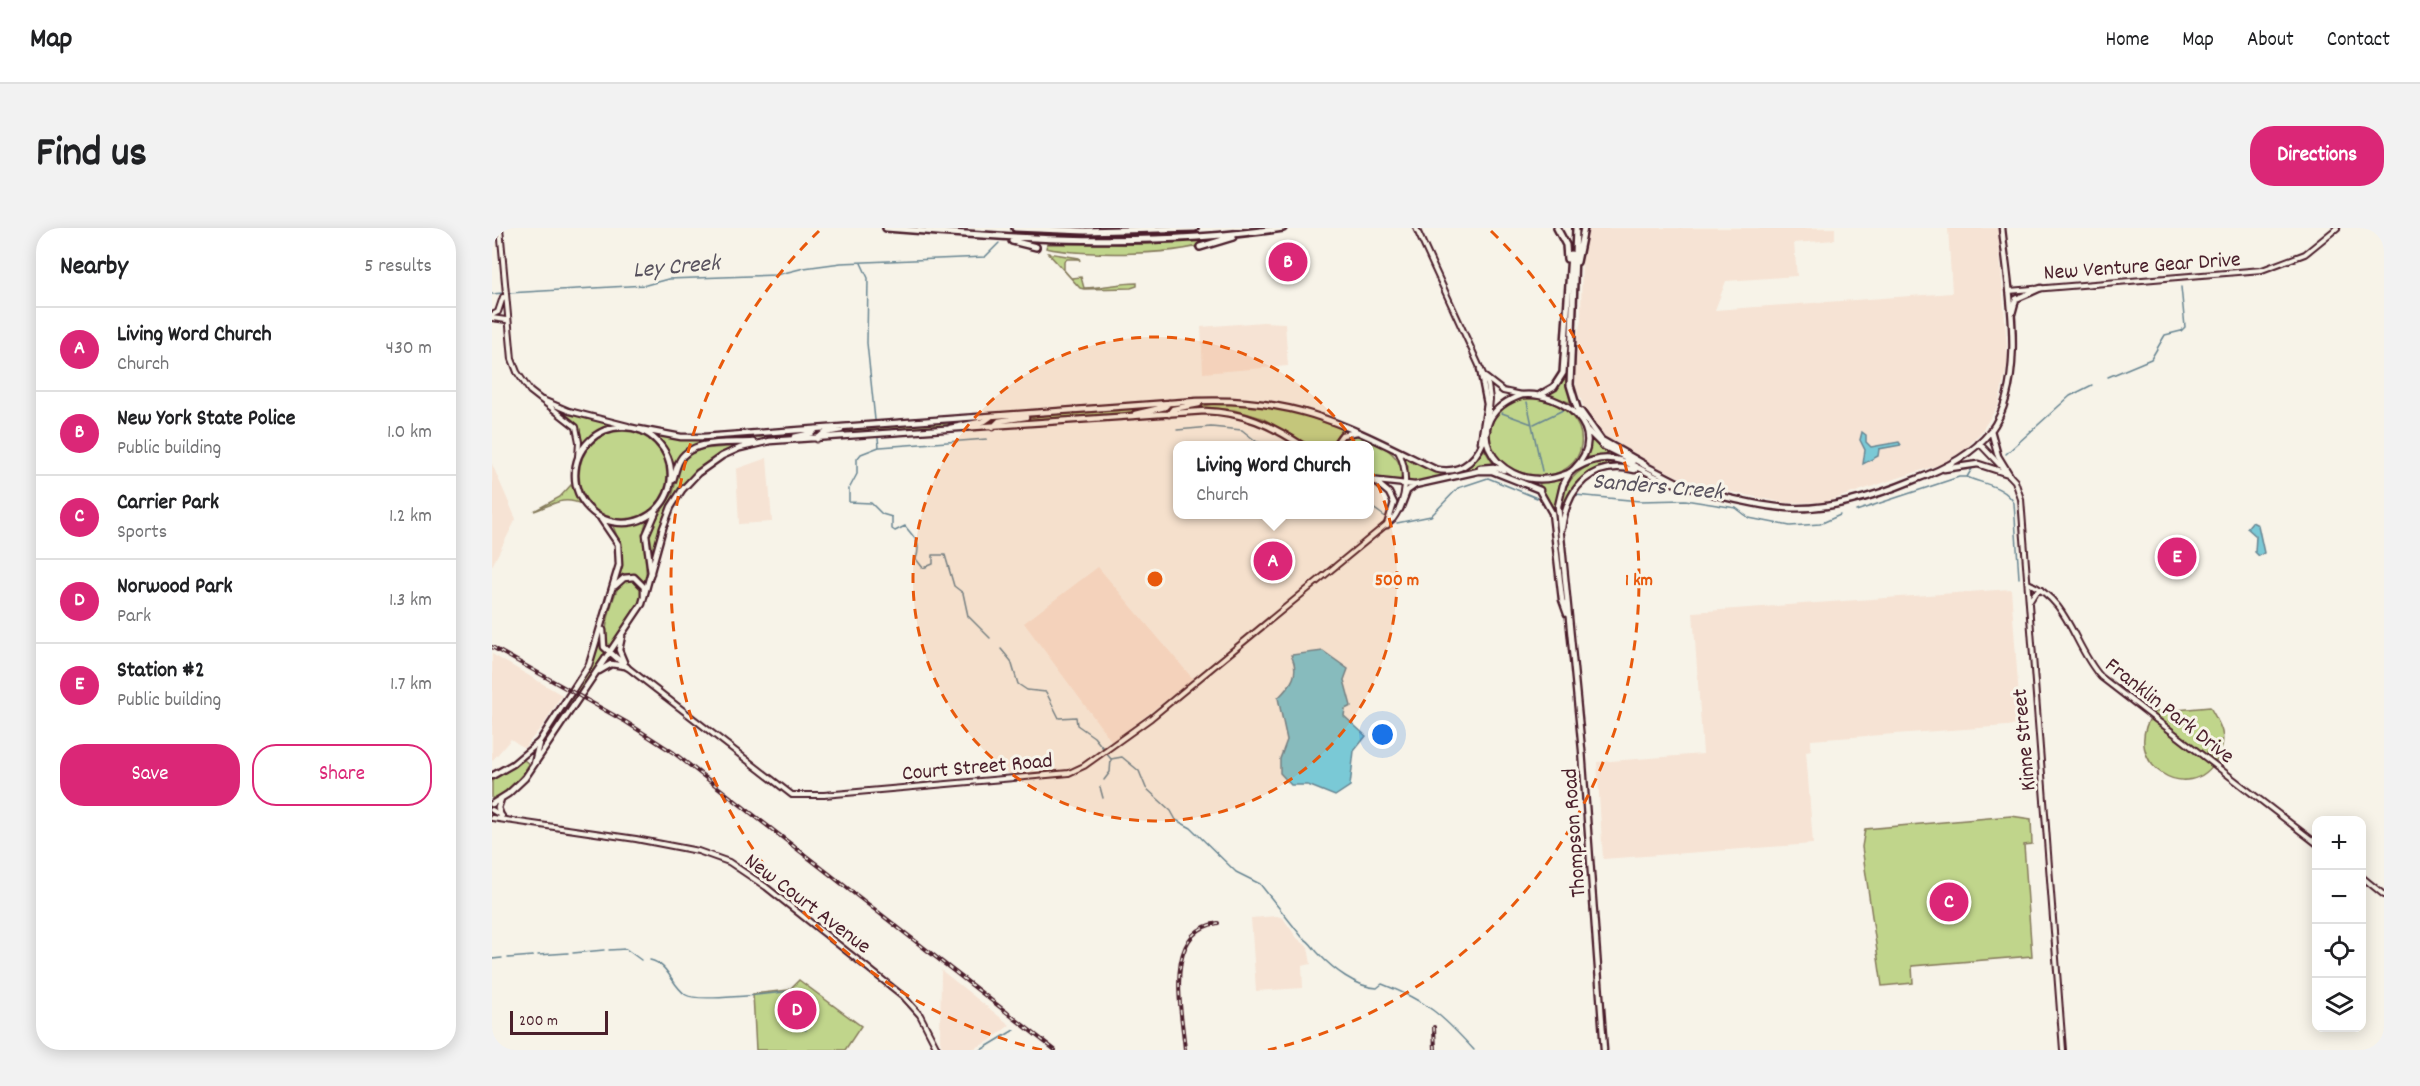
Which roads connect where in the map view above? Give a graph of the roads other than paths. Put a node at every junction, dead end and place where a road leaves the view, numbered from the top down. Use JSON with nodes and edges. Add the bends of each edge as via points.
{"nodes":[{"id":1,"x":500,"y":228,"type":"edge"},
{"id":2,"x":886,"y":228,"type":"edge"},
{"id":3,"x":1015,"y":228,"type":"edge"},
{"id":4,"x":1195,"y":228,"type":"edge"},
{"id":5,"x":1283,"y":228,"type":"edge"},
{"id":6,"x":1416,"y":228,"type":"edge"},
{"id":7,"x":1557,"y":228,"type":"edge"},
{"id":8,"x":1575,"y":228,"type":"edge"},
{"id":9,"x":1584,"y":228,"type":"edge"},
{"id":10,"x":2002,"y":228,"type":"edge"},
{"id":11,"x":2337,"y":228,"type":"edge"},
{"id":12,"x":1252,"y":233,"type":"junction"},
{"id":13,"x":999,"y":237,"type":"junction"},
{"id":14,"x":1036,"y":247,"type":"dead end"},
{"id":15,"x":1200,"y":248,"type":"dead end"},
{"id":16,"x":2041,"y":288,"type":"junction"},
{"id":17,"x":1571,"y":291,"type":"junction"},
{"id":18,"x":2008,"y":291,"type":"junction"},
{"id":19,"x":504,"y":300,"type":"junction"},
{"id":20,"x":492,"y":317,"type":"edge"},
{"id":21,"x":506,"y":320,"type":"junction"},
{"id":22,"x":2010,"y":322,"type":"junction"},
{"id":23,"x":1480,"y":369,"type":"junction"},
{"id":24,"x":1484,"y":377,"type":"junction"},
{"id":25,"x":1570,"y":385,"type":"junction"},
{"id":26,"x":1522,"y":395,"type":"junction"},
{"id":27,"x":1540,"y":395,"type":"junction"},
{"id":28,"x":537,"y":398,"type":"junction"},
{"id":29,"x":1219,"y":400,"type":"junction"},
{"id":30,"x":1169,"y":403,"type":"junction"},
{"id":31,"x":1046,"y":412,"type":"junction"},
{"id":32,"x":1169,"y":414,"type":"junction"},
{"id":33,"x":992,"y":416,"type":"junction"},
{"id":34,"x":1119,"y":417,"type":"junction"},
{"id":35,"x":1580,"y":418,"type":"junction"},
{"id":36,"x":1488,"y":422,"type":"junction"},
{"id":37,"x":1583,"y":424,"type":"junction"},
{"id":38,"x":628,"y":426,"type":"junction"},
{"id":39,"x":859,"y":426,"type":"junction"},
{"id":40,"x":993,"y":426,"type":"junction"},
{"id":41,"x":639,"y":429,"type":"junction"},
{"id":42,"x":816,"y":429,"type":"junction"},
{"id":43,"x":1991,"y":430,"type":"junction"},
{"id":44,"x":937,"y":431,"type":"junction"},
{"id":45,"x":1487,"y":431,"type":"junction"},
{"id":46,"x":1360,"y":432,"type":"junction"},
{"id":47,"x":817,"y":439,"type":"junction"},
{"id":48,"x":770,"y":441,"type":"junction"},
{"id":49,"x":783,"y":441,"type":"junction"},
{"id":50,"x":1295,"y":441,"type":"edge"},
{"id":51,"x":1338,"y":441,"type":"edge"},
{"id":52,"x":1979,"y":443,"type":"junction"},
{"id":53,"x":1398,"y":451,"type":"junction"},
{"id":54,"x":1479,"y":451,"type":"junction"},
{"id":55,"x":578,"y":457,"type":"junction"},
{"id":56,"x":1645,"y":465,"type":"junction"},
{"id":57,"x":1941,"y":469,"type":"junction"},
{"id":58,"x":1507,"y":471,"type":"junction"},
{"id":59,"x":1572,"y":471,"type":"junction"},
{"id":60,"x":2009,"y":474,"type":"junction"},
{"id":61,"x":1651,"y":475,"type":"junction"},
{"id":62,"x":1520,"y":476,"type":"junction"},
{"id":63,"x":1374,"y":481,"type":"edge"},
{"id":64,"x":1444,"y":481,"type":"junction"},
{"id":65,"x":1374,"y":482,"type":"edge"},
{"id":66,"x":1680,"y":483,"type":"junction"},
{"id":67,"x":670,"y":485,"type":"junction"},
{"id":68,"x":1404,"y":485,"type":"junction"},
{"id":69,"x":1415,"y":485,"type":"junction"},
{"id":70,"x":1540,"y":490,"type":"junction"},
{"id":71,"x":658,"y":509,"type":"junction"},
{"id":72,"x":1400,"y":509,"type":"junction"},
{"id":73,"x":602,"y":519,"type":"junction"},
{"id":74,"x":1387,"y":525,"type":"junction"},
{"id":75,"x":1561,"y":536,"type":"junction"},
{"id":76,"x":651,"y":579,"type":"junction"},
{"id":77,"x":2028,"y":583,"type":"junction"},
{"id":78,"x":613,"y":590,"type":"junction"},
{"id":79,"x":2042,"y":590,"type":"junction"},
{"id":80,"x":642,"y":604,"type":"junction"},
{"id":81,"x":2029,"y":604,"type":"junction"},
{"id":82,"x":1567,"y":614,"type":"junction"},
{"id":83,"x":604,"y":619,"type":"junction"},
{"id":84,"x":623,"y":632,"type":"junction"},
{"id":85,"x":609,"y":653,"type":"junction"},
{"id":86,"x":627,"y":667,"type":"junction"},
{"id":87,"x":595,"y":675,"type":"junction"},
{"id":88,"x":542,"y":738,"type":"junction"},
{"id":89,"x":534,"y":765,"type":"junction"},
{"id":90,"x":492,"y":776,"type":"edge"},
{"id":91,"x":501,"y":799,"type":"junction"},
{"id":92,"x":492,"y":804,"type":"edge"},
{"id":93,"x":492,"y":810,"type":"edge"},
{"id":94,"x":501,"y":816,"type":"junction"},
{"id":95,"x":492,"y":818,"type":"edge"},
{"id":96,"x":517,"y":821,"type":"junction"},
{"id":97,"x":2312,"y":840,"type":"edge"},
{"id":98,"x":2366,"y":881,"type":"edge"},
{"id":99,"x":2384,"y":895,"type":"edge"},
{"id":100,"x":938,"y":1050,"type":"edge"},
{"id":101,"x":1604,"y":1050,"type":"edge"},
{"id":102,"x":2063,"y":1050,"type":"edge"}],
"edges":[{"from":1,"to":19,"type":"street"},
{"from":2,"to":13,"type":"highway"},
{"from":3,"to":4,"type":"highway"},
{"from":5,"to":12,"type":"highway"},
{"from":6,"to":23,"type":"street"},
{"from":7,"to":17,"type":"highway","via":[[1566,245]]},
{"from":8,"to":17,"type":"highway"},
{"from":9,"to":17,"type":"highway"},
{"from":10,"to":18,"type":"main road"},
{"from":11,"to":16,"type":"street","name":"New Venture Gear Drive","via":[[2305,254],[2262,270]]},
{"from":12,"to":13,"type":"highway","via":[[1130,241]]},
{"from":12,"to":15,"type":"highway"},
{"from":13,"to":14,"type":"highway"},
{"from":16,"to":18,"type":"street","name":"New Venture Gear Drive"},
{"from":16,"to":22,"type":"main road","via":[[2016,300]]},
{"from":17,"to":25,"type":"highway"},
{"from":17,"to":27,"type":"highway","via":[[1561,378]]},
{"from":18,"to":22,"type":"main road"},
{"from":19,"to":20,"type":"street"},
{"from":19,"to":21,"type":"street"},
{"from":20,"to":21,"type":"street"},
{"from":21,"to":28,"type":"street","via":[[512,359],[522,381]]},
{"from":22,"to":43,"type":"main road","via":[[2010,388]]},
{"from":23,"to":24,"type":"street"},
{"from":23,"to":54,"type":"main road","via":[[1487,404]]},
{"from":24,"to":26,"type":"street","via":[[1503,391]]},
{"from":24,"to":36,"type":"street","via":[[1490,395]]},
{"from":25,"to":35,"type":"highway"},
{"from":25,"to":56,"type":"highway","via":[[1597,436]]},
{"from":26,"to":27,"type":"main road"},
{"from":26,"to":36,"type":"main road","via":[[1501,405]]},
{"from":27,"to":35,"type":"main road","via":[[1566,405]]},
{"from":28,"to":38,"type":"street","via":[[569,411]]},
{"from":28,"to":55,"type":"street","via":[[576,427]]},
{"from":29,"to":30,"type":"main road"},
{"from":29,"to":32,"type":"main road","via":[[1173,409]]},
{"from":29,"to":46,"type":"main road","via":[[1292,407]]},
{"from":30,"to":31,"type":"main road"},
{"from":30,"to":34,"type":"main road"},
{"from":31,"to":33,"type":"main road"},
{"from":31,"to":40,"type":"main road","via":[[999,421]]},
{"from":32,"to":34,"type":"main road"},
{"from":32,"to":50,"type":"main road","via":[[1243,415],[1268,424]]},
{"from":33,"to":39,"type":"main road"},
{"from":33,"to":44,"type":"main road"},
{"from":34,"to":40,"type":"main road"},
{"from":35,"to":37,"type":"main road"},
{"from":36,"to":45,"type":"main road"},
{"from":37,"to":56,"type":"main road","via":[[1603,446]]},
{"from":37,"to":59,"type":"main road","via":[[1585,448]]},
{"from":38,"to":41,"type":"main road"},
{"from":38,"to":55,"type":"main road","via":[[595,436]]},
{"from":39,"to":42,"type":"main road"},
{"from":39,"to":47,"type":"main road","via":[[824,433]]},
{"from":40,"to":44,"type":"main road"},
{"from":41,"to":42,"type":"main road","via":[[692,438]]},
{"from":41,"to":67,"type":"main road","via":[[663,448],[670,463]]},
{"from":42,"to":49,"type":"main road"},
{"from":43,"to":52,"type":"main road"},
{"from":43,"to":60,"type":"main road","via":[[1998,456]]},
{"from":44,"to":47,"type":"main road"},
{"from":45,"to":54,"type":"main road"},
{"from":45,"to":58,"type":"main road","via":[[1489,450]]},
{"from":46,"to":51,"type":"main road","via":[[1342,435]]},
{"from":46,"to":53,"type":"main road"},
{"from":47,"to":49,"type":"main road"},
{"from":48,"to":49,"type":"main road"},
{"from":48,"to":67,"type":"main road","via":[[693,448],[679,461]]},
{"from":48,"to":76,"type":"main road","via":[[722,456],[686,485],[667,516]]},
{"from":52,"to":57,"type":"main road"},
{"from":52,"to":60,"type":"street","name":"Kinne Street"},
{"from":53,"to":54,"type":"main road","via":[[1444,471],[1463,467]]},
{"from":53,"to":68,"type":"street","name":"Court Street Road","via":[[1405,468]]},
{"from":55,"to":73,"type":"main road","via":[[578,491]]},
{"from":56,"to":66,"type":"main road"},
{"from":57,"to":60,"type":"main road","via":[[1978,464]]},
{"from":57,"to":66,"type":"main road","via":[[1873,494],[1806,508],[1767,505]]},
{"from":58,"to":62,"type":"main road"},
{"from":58,"to":64,"type":"main road","via":[[1484,467]]},
{"from":59,"to":61,"type":"main road","via":[[1596,459],[1612,459]]},
{"from":59,"to":62,"type":"main road","via":[[1548,479]]},
{"from":59,"to":75,"type":"main road","name":"Thompson Road","via":[[1558,500]]},
{"from":60,"to":77,"type":"street","name":"Kinne Street","via":[[2021,500]]},
{"from":61,"to":66,"type":"main road"},
{"from":61,"to":75,"type":"main road","via":[[1615,468],[1599,471],[1585,480],[1569,499]]},
{"from":62,"to":70,"type":"main road"},
{"from":63,"to":68,"type":"main road"},
{"from":64,"to":69,"type":"main road"},
{"from":64,"to":70,"type":"main road","via":[[1492,471]]},
{"from":65,"to":74,"type":"main road","via":[[1389,493],[1394,503]]},
{"from":67,"to":71,"type":"main road"},
{"from":68,"to":69,"type":"main road"},
{"from":68,"to":72,"type":"street","name":"Court Street Road"},
{"from":69,"to":72,"type":"main road","via":[[1407,491]]},
{"from":70,"to":82,"type":"main road","name":"Thompson Road","via":[[1552,513]]},
{"from":71,"to":73,"type":"main road","via":[[628,523]]},
{"from":71,"to":76,"type":"main road","via":[[646,535]]},
{"from":72,"to":74,"type":"street","name":"Court Street Road"},
{"from":73,"to":78,"type":"main road","via":[[614,533],[619,550]]},
{"from":74,"to":86,"type":"street","name":"Court Street Road","via":[[1152,718],[1084,766],[1061,775],[792,795]]},
{"from":75,"to":82,"type":"main road","name":"Thompson Road"},
{"from":76,"to":80,"type":"main road"},
{"from":77,"to":79,"type":"street","name":"Franklin Park Drive"},
{"from":77,"to":81,"type":"street","name":"Kinne Street"},
{"from":78,"to":80,"type":"main road","via":[[624,578],[638,579],[644,587]]},
{"from":78,"to":83,"type":"main road"},
{"from":79,"to":81,"type":"street","via":[[2035,593]]},
{"from":79,"to":97,"type":"street","name":"Franklin Park Drive","via":[[2064,614],[2088,661],[2101,677]]},
{"from":80,"to":84,"type":"main road"},
{"from":81,"to":102,"type":"street","name":"Kinne Street"},
{"from":82,"to":101,"type":"main road","name":"Thompson Road","via":[[1581,741]]},
{"from":83,"to":85,"type":"main road","via":[[602,641]]},
{"from":83,"to":88,"type":"main road","via":[[589,665]]},
{"from":84,"to":85,"type":"main road"},
{"from":84,"to":86,"type":"main road","via":[[619,650]]},
{"from":85,"to":86,"type":"main road"},
{"from":85,"to":87,"type":"main road"},
{"from":86,"to":87,"type":"main road","via":[[611,664]]},
{"from":87,"to":89,"type":"main road"},
{"from":88,"to":89,"type":"main road"},
{"from":88,"to":90,"type":"main road","via":[[513,764]]},
{"from":89,"to":91,"type":"main road","via":[[519,785]]},
{"from":91,"to":92,"type":"main road"},
{"from":91,"to":94,"type":"main road"},
{"from":93,"to":94,"type":"street","name":"New Court Avenue"},
{"from":94,"to":96,"type":"street","name":"New Court Avenue"},
{"from":95,"to":96,"type":"street","name":"New Court Avenue"},
{"from":96,"to":100,"type":"street","name":"New Court Avenue","via":[[686,848],[731,864],[766,887],[903,996],[920,1016]]},
{"from":98,"to":99,"type":"street"}]}
